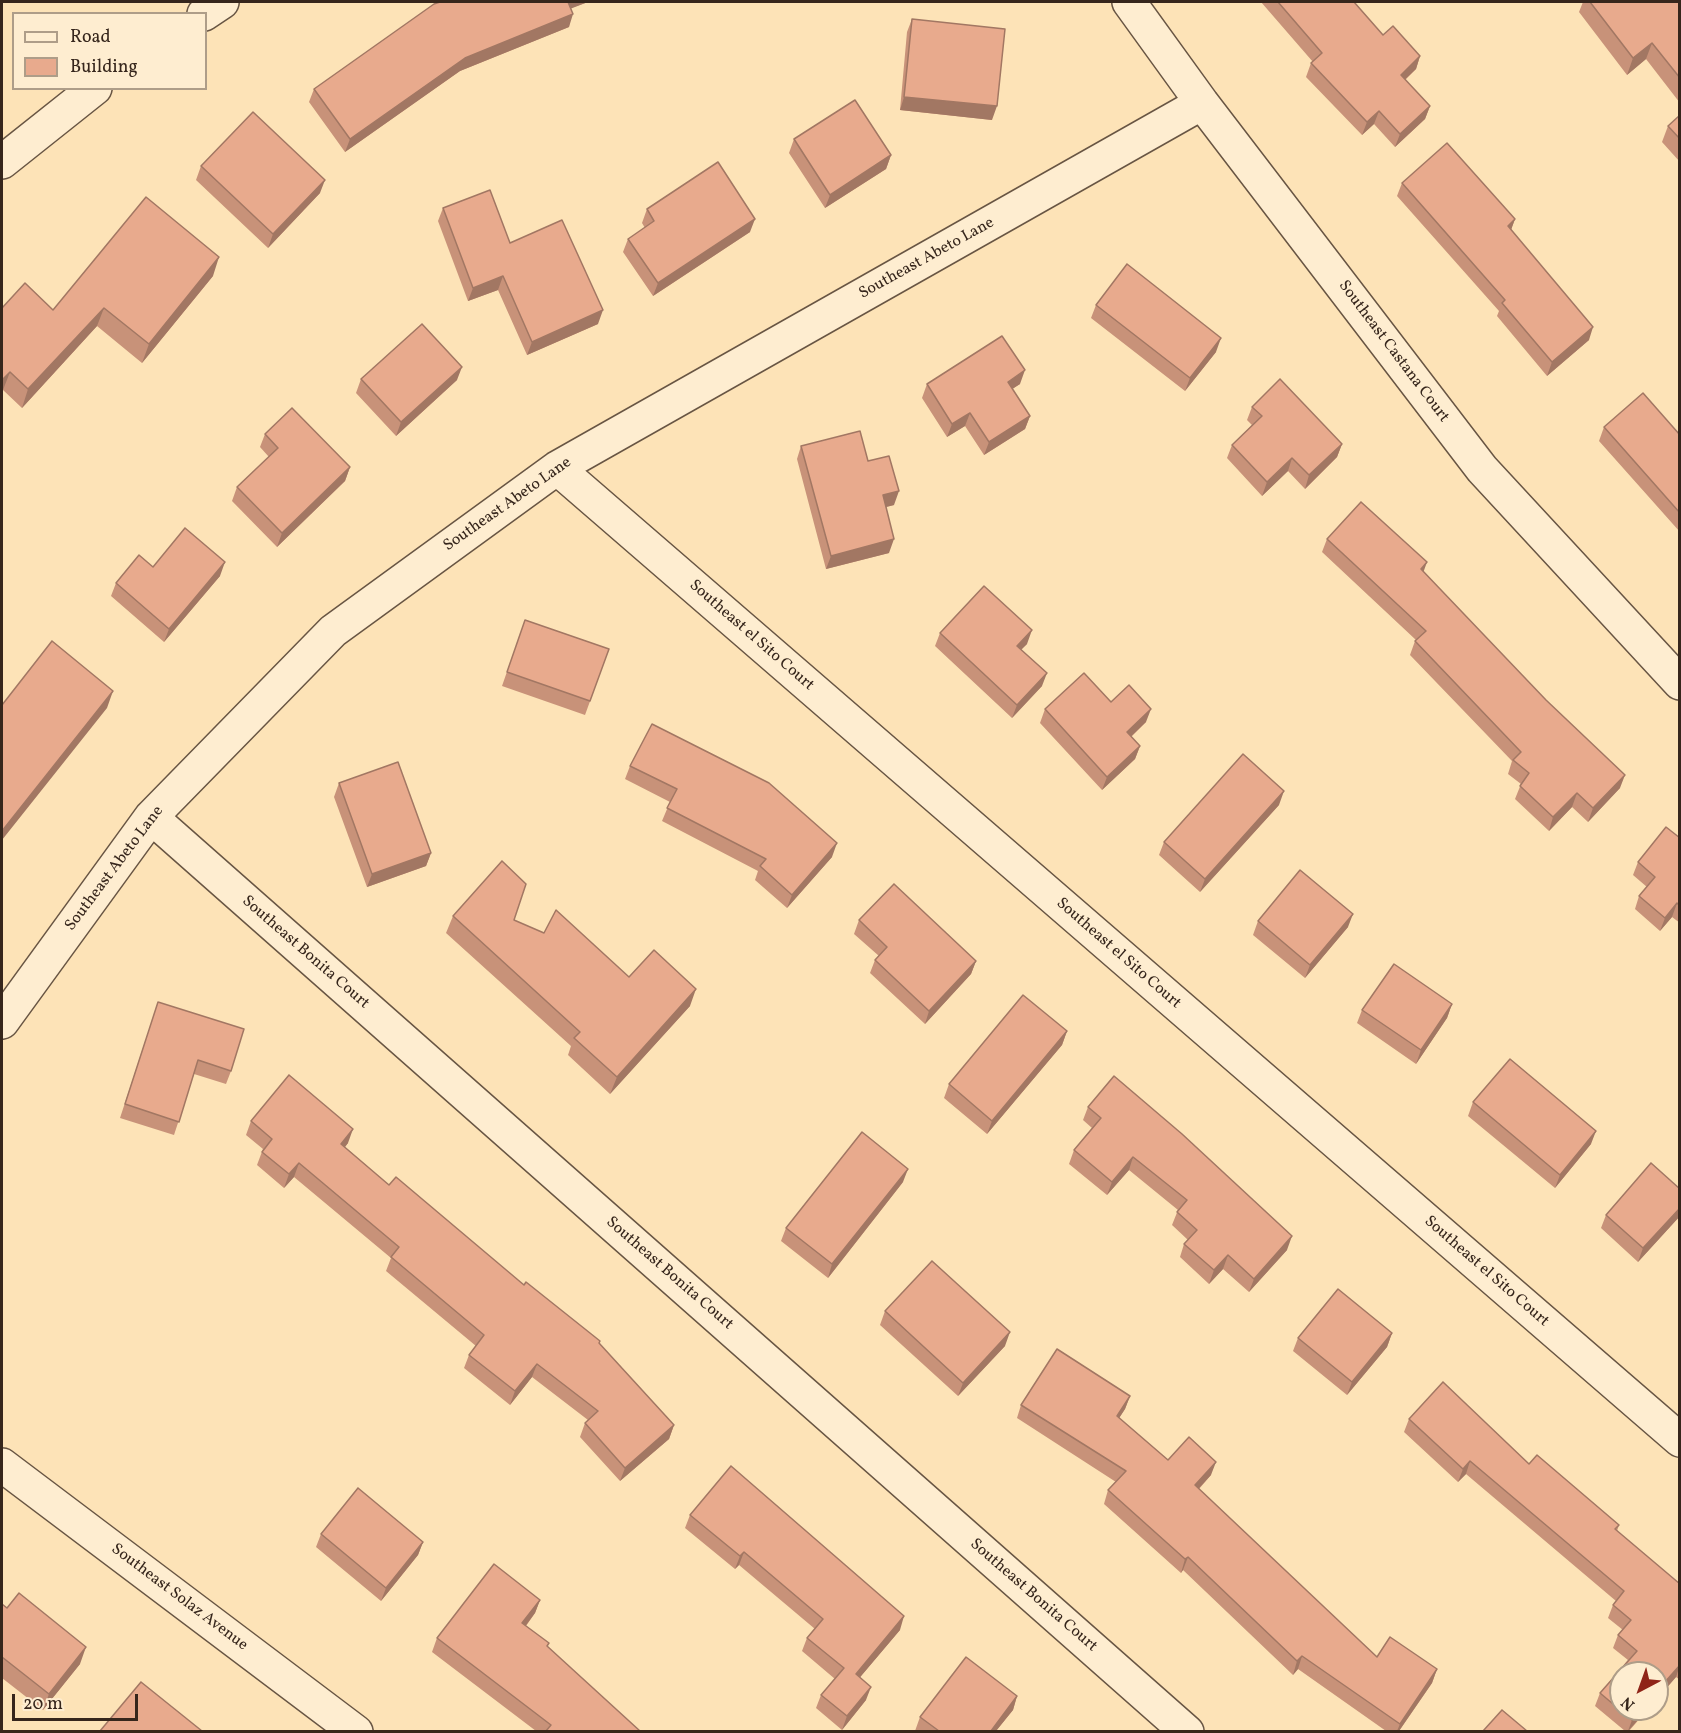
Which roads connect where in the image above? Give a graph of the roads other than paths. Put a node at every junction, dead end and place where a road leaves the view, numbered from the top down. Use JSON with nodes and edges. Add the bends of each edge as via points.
{"nodes":[{"id":1,"x":222,"y":2,"type":"edge"},
{"id":2,"x":1129,"y":2,"type":"edge"},
{"id":3,"x":207,"y":12,"type":"edge"},
{"id":4,"x":92,"y":90,"type":"edge"},
{"id":5,"x":1202,"y":103,"type":"junction"},
{"id":6,"x":2,"y":162,"type":"edge"},
{"id":7,"x":557,"y":468,"type":"junction"},
{"id":8,"x":1680,"y":683,"type":"edge"},
{"id":9,"x":151,"y":817,"type":"junction"},
{"id":10,"x":2,"y":1022,"type":"edge"},
{"id":11,"x":1680,"y":1440,"type":"edge"},
{"id":12,"x":2,"y":1465,"type":"edge"},
{"id":13,"x":356,"y":1731,"type":"edge"},
{"id":14,"x":1187,"y":1731,"type":"edge"}],
"edges":[{"from":1,"to":3,"type":"street"},
{"from":2,"to":5,"type":"street","name":"Southeast Castana Court"},
{"from":4,"to":6,"type":"street"},
{"from":5,"to":7,"type":"street","name":"Southeast Abeto Lane"},
{"from":5,"to":8,"type":"street","name":"Southeast Castana Court","via":[[1482,469]]},
{"from":7,"to":9,"type":"street","name":"Southeast Abeto Lane","via":[[333,632]]},
{"from":7,"to":11,"type":"street","name":"Southeast el Sito Court"},
{"from":9,"to":10,"type":"street","name":"Southeast Abeto Lane"},
{"from":9,"to":14,"type":"street","name":"Southeast Bonita Court"},
{"from":12,"to":13,"type":"street","name":"Southeast Solaz Avenue"}]}
